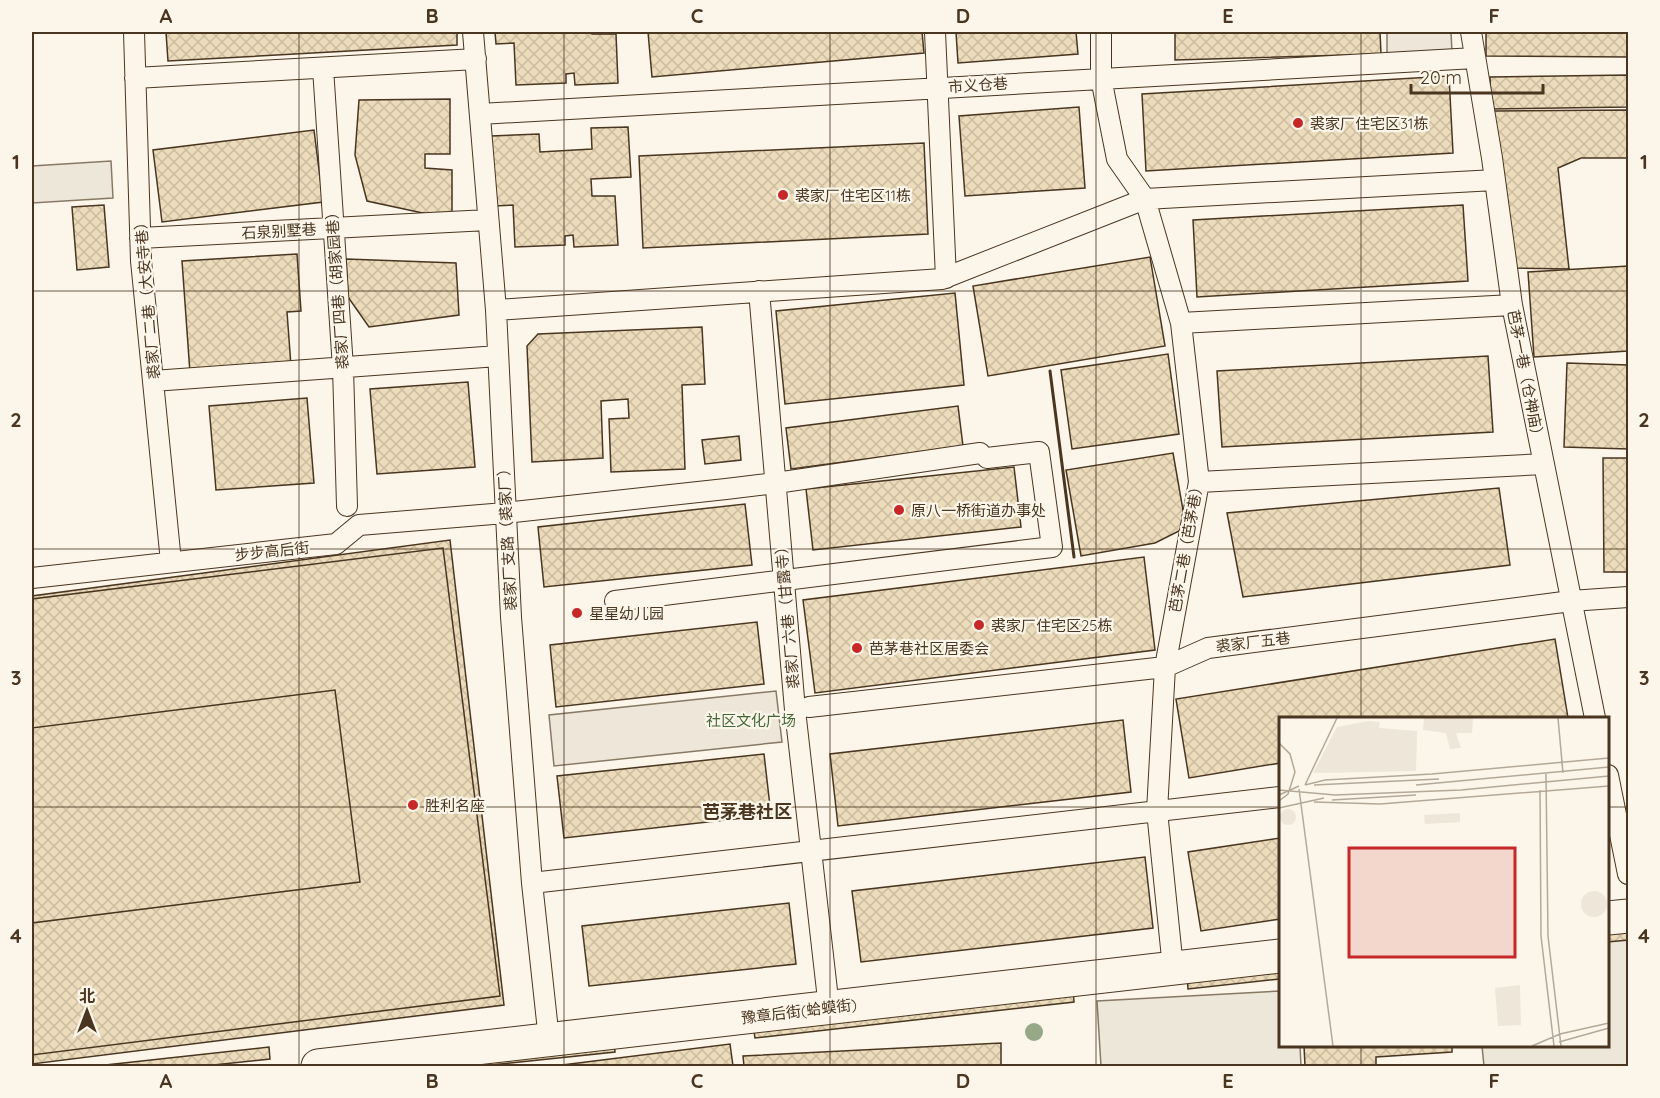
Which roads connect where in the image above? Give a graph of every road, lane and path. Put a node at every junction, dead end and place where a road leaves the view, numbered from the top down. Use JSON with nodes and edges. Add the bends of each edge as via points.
{"nodes":[{"id":1,"x":134,"y":32,"type":"edge"},
{"id":2,"x":473,"y":32,"type":"edge"},
{"id":3,"x":935,"y":32,"type":"edge"},
{"id":4,"x":1101,"y":32,"type":"edge"},
{"id":5,"x":1471,"y":32,"type":"edge"},
{"id":6,"x":1475,"y":58,"type":"junction"},
{"id":7,"x":476,"y":59,"type":"junction"},
{"id":8,"x":323,"y":68,"type":"junction"},
{"id":9,"x":135,"y":78,"type":"junction"},
{"id":10,"x":1101,"y":78,"type":"junction"},
{"id":11,"x":938,"y":88,"type":"junction"},
{"id":12,"x":480,"y":114,"type":"junction"},
{"id":13,"x":1495,"y":180,"type":"junction"},
{"id":14,"x":1145,"y":199,"type":"junction"},
{"id":15,"x":489,"y":220,"type":"junction"},
{"id":16,"x":334,"y":228,"type":"junction"},
{"id":17,"x":140,"y":238,"type":"junction"},
{"id":18,"x":946,"y":278,"type":"junction"},
{"id":19,"x":759,"y":291,"type":"junction"},
{"id":20,"x":1512,"y":305,"type":"junction"},
{"id":21,"x":496,"y":310,"type":"junction"},
{"id":22,"x":1181,"y":323,"type":"junction"},
{"id":23,"x":498,"y":356,"type":"junction"},
{"id":24,"x":343,"y":368,"type":"junction"},
{"id":25,"x":153,"y":381,"type":"junction"},
{"id":26,"x":1544,"y":464,"type":"junction"},
{"id":27,"x":1199,"y":482,"type":"junction"},
{"id":28,"x":776,"y":483,"type":"junction"},
{"id":29,"x":347,"y":506,"type":"dead end"},
{"id":30,"x":505,"y":513,"type":"junction"},
{"id":31,"x":171,"y":562,"type":"junction"},
{"id":32,"x":32,"y":578,"type":"edge"},
{"id":33,"x":784,"y":581,"type":"junction"},
{"id":34,"x":1629,"y":597,"type":"edge"},
{"id":35,"x":1571,"y":600,"type":"junction"},
{"id":36,"x":615,"y":601,"type":"dead end"},
{"id":37,"x":1164,"y":667,"type":"junction"},
{"id":38,"x":809,"y":707,"type":"dead end"},
{"id":39,"x":1595,"y":717,"type":"edge"},
{"id":40,"x":1609,"y":781,"type":"edge"},
{"id":41,"x":1279,"y":797,"type":"edge"},
{"id":42,"x":1157,"y":811,"type":"junction"},
{"id":43,"x":811,"y":851,"type":"junction"},
{"id":44,"x":1629,"y":874,"type":"edge"},
{"id":45,"x":532,"y":883,"type":"junction"},
{"id":46,"x":1629,"y":916,"type":"edge"},
{"id":47,"x":1609,"y":918,"type":"edge"},
{"id":48,"x":1279,"y":956,"type":"edge"},
{"id":49,"x":1173,"y":968,"type":"junction"},
{"id":50,"x":829,"y":1008,"type":"junction"},
{"id":51,"x":549,"y":1040,"type":"junction"},
{"id":52,"x":318,"y":1066,"type":"edge"}],
"edges":[{"from":1,"to":9,"type":"lane","name":"裘家厂二巷（大安寺巷）"},
{"from":2,"to":7,"type":"lane","name":"裘家厂支路（裘家厂）"},
{"from":3,"to":11,"type":"lane"},
{"from":4,"to":10,"type":"lane","name":"芭茅二巷（芭茅巷）"},
{"from":5,"to":6,"type":"lane","name":"芭茅一巷（仓神庙）"},
{"from":6,"to":10,"type":"lane","name":"市义仓巷"},
{"from":6,"to":13,"type":"lane","name":"芭茅一巷（仓神庙）"},
{"from":7,"to":8,"type":"lane"},
{"from":7,"to":12,"type":"lane","name":"裘家厂支路（裘家厂）"},
{"from":8,"to":9,"type":"lane"},
{"from":8,"to":16,"type":"lane","name":"裘家厂四巷（胡家园巷）"},
{"from":9,"to":17,"type":"lane","name":"裘家厂二巷（大安寺巷）"},
{"from":10,"to":11,"type":"lane","name":"市义仓巷"},
{"from":10,"to":14,"type":"lane","name":"芭茅二巷（芭茅巷）","via":[[1117,159]]},
{"from":11,"to":12,"type":"lane","name":"市义仓巷"},
{"from":11,"to":18,"type":"lane"},
{"from":12,"to":15,"type":"lane","name":"裘家厂支路（裘家厂）"},
{"from":13,"to":14,"type":"lane"},
{"from":13,"to":20,"type":"lane","name":"芭茅一巷（仓神庙）"},
{"from":14,"to":18,"type":"lane"},
{"from":14,"to":22,"type":"lane","name":"芭茅二巷（芭茅巷）"},
{"from":15,"to":16,"type":"lane","name":"石泉别墅巷"},
{"from":15,"to":21,"type":"lane","name":"裘家厂支路（裘家厂）"},
{"from":16,"to":17,"type":"lane","name":"石泉别墅巷"},
{"from":16,"to":24,"type":"lane","name":"裘家厂四巷（胡家园巷）"},
{"from":17,"to":25,"type":"lane","name":"裘家厂二巷（大安寺巷）"},
{"from":18,"to":19,"type":"lane"},
{"from":19,"to":21,"type":"lane"},
{"from":19,"to":28,"type":"lane","name":"裘家厂六巷（甘露寺）"},
{"from":20,"to":22,"type":"lane"},
{"from":20,"to":26,"type":"lane","name":"芭茅一巷（仓神庙）"},
{"from":21,"to":23,"type":"lane","name":"裘家厂支路（裘家厂）"},
{"from":22,"to":27,"type":"lane","name":"芭茅二巷（芭茅巷）"},
{"from":23,"to":24,"type":"lane"},
{"from":23,"to":30,"type":"lane","name":"裘家厂支路（裘家厂）"},
{"from":24,"to":25,"type":"lane"},
{"from":24,"to":29,"type":"lane","name":"裘家厂四巷（胡家园巷）"},
{"from":25,"to":31,"type":"lane","name":"裘家厂二巷（大安寺巷）"},
{"from":26,"to":27,"type":"lane"},
{"from":26,"to":35,"type":"lane","name":"芭茅一巷（仓神庙）"},
{"from":27,"to":37,"type":"lane","name":"芭茅二巷（芭茅巷）"},
{"from":28,"to":30,"type":"lane","name":"步步高后街"},
{"from":28,"to":33,"type":"lane","name":"裘家厂六巷（甘露寺）"},
{"from":28,"to":33,"type":"lane","name":"步步高后街","via":[[983,455],[1039,452],[1052,547]]},
{"from":30,"to":31,"type":"lane","name":"步步高后街","via":[[359,525],[336,544]]},
{"from":30,"to":45,"type":"lane","name":"裘家厂支路（裘家厂）"},
{"from":31,"to":32,"type":"lane","name":"步步高后街"},
{"from":33,"to":36,"type":"lane"},
{"from":33,"to":43,"type":"lane","name":"裘家厂六巷（甘露寺）"},
{"from":34,"to":35,"type":"lane","name":"裘家厂五巷"},
{"from":35,"to":37,"type":"lane","name":"裘家厂五巷","via":[[1208,648]]},
{"from":35,"to":39,"type":"lane","name":"芭茅一巷（仓神庙）"},
{"from":37,"to":38,"type":"lane","name":"裘家厂五巷"},
{"from":37,"to":42,"type":"lane","name":"芭茅二巷（芭茅巷）"},
{"from":40,"to":44,"type":"lane"},
{"from":41,"to":42,"type":"lane"},
{"from":42,"to":43,"type":"lane"},
{"from":42,"to":49,"type":"lane","name":"芭茅二巷（芭茅巷）"},
{"from":43,"to":45,"type":"lane"},
{"from":43,"to":50,"type":"lane","name":"裘家厂六巷（甘露寺）"},
{"from":45,"to":51,"type":"lane","name":"裘家厂支路（裘家厂）"},
{"from":46,"to":47,"type":"street"},
{"from":48,"to":49,"type":"street","name":"豫章后街(蛤蟆街)"},
{"from":49,"to":50,"type":"street","name":"豫章后街(蛤蟆街)"},
{"from":50,"to":51,"type":"street","name":"豫章后街(蛤蟆街)"},
{"from":51,"to":52,"type":"street","name":"豫章后街(蛤蟆街)"}]}
